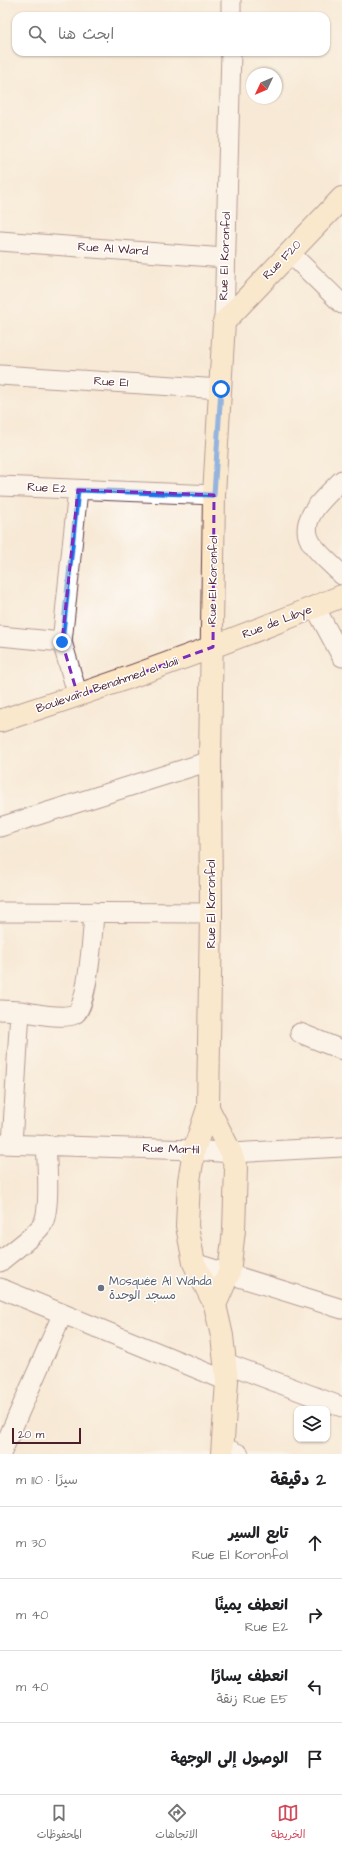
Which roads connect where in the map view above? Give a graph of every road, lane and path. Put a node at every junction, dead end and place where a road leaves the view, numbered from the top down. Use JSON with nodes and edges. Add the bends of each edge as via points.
{"nodes":[{"id":1,"x":232,"y":0,"type":"edge"},
{"id":2,"x":231,"y":12,"type":"edge"},
{"id":3,"x":231,"y":56,"type":"edge"},
{"id":4,"x":342,"y":198,"type":"edge"},
{"id":5,"x":0,"y":241,"type":"edge"},
{"id":6,"x":289,"y":252,"type":"junction"},
{"id":7,"x":225,"y":258,"type":"junction"},
{"id":8,"x":342,"y":304,"type":"edge"},
{"id":9,"x":224,"y":322,"type":"junction"},
{"id":10,"x":0,"y":375,"type":"edge"},
{"id":11,"x":221,"y":389,"type":"junction"},
{"id":12,"x":342,"y":480,"type":"edge"},
{"id":13,"x":0,"y":486,"type":"edge"},
{"id":14,"x":78,"y":490,"type":"junction"},
{"id":15,"x":214,"y":495,"type":"junction"},
{"id":16,"x":342,"y":575,"type":"edge"},
{"id":17,"x":342,"y":596,"type":"edge"},
{"id":18,"x":315,"y":607,"type":"junction"},
{"id":19,"x":0,"y":636,"type":"edge"},
{"id":20,"x":62,"y":642,"type":"junction"},
{"id":21,"x":213,"y":647,"type":"junction"},
{"id":22,"x":342,"y":657,"type":"edge"},
{"id":23,"x":78,"y":696,"type":"junction"},
{"id":24,"x":0,"y":721,"type":"edge"},
{"id":25,"x":210,"y":761,"type":"junction"},
{"id":26,"x":0,"y":827,"type":"edge"},
{"id":27,"x":0,"y":912,"type":"edge"},
{"id":28,"x":94,"y":912,"type":"junction"},
{"id":29,"x":211,"y":913,"type":"junction"},
{"id":30,"x":0,"y":1010,"type":"edge"},
{"id":31,"x":20,"y":1011,"type":"junction"},
{"id":32,"x":300,"y":1033,"type":"dead end"},
{"id":33,"x":342,"y":1050,"type":"edge"},
{"id":34,"x":208,"y":1108,"type":"junction"},
{"id":35,"x":6,"y":1144,"type":"edge"},
{"id":36,"x":46,"y":1145,"type":"junction"},
{"id":37,"x":342,"y":1147,"type":"edge"},
{"id":38,"x":194,"y":1150,"type":"junction"},
{"id":39,"x":231,"y":1153,"type":"junction"},
{"id":40,"x":0,"y":1262,"type":"edge"},
{"id":41,"x":194,"y":1263,"type":"junction"},
{"id":42,"x":229,"y":1273,"type":"junction"},
{"id":43,"x":0,"y":1288,"type":"edge"},
{"id":44,"x":215,"y":1304,"type":"junction"},
{"id":45,"x":342,"y":1309,"type":"edge"},
{"id":46,"x":62,"y":1315,"type":"junction"},
{"id":47,"x":227,"y":1372,"type":"junction"},
{"id":48,"x":342,"y":1407,"type":"edge"},
{"id":49,"x":7,"y":1445,"type":"edge"},
{"id":50,"x":228,"y":1452,"type":"edge"}],
"edges":[{"from":1,"to":2,"type":"street"},
{"from":3,"to":7,"type":"street","name":"Rue El Koronfol"},
{"from":4,"to":6,"type":"street","name":"Rue F20"},
{"from":5,"to":7,"type":"street","name":"Rue Al Ward"},
{"from":6,"to":8,"type":"street"},
{"from":6,"to":9,"type":"street","name":"Rue F20"},
{"from":7,"to":9,"type":"street","name":"Rue El Koronfol"},
{"from":9,"to":11,"type":"street","name":"Rue El Koronfol"},
{"from":10,"to":11,"type":"street","name":"Rue E1"},
{"from":11,"to":15,"type":"street","name":"Rue El Koronfol"},
{"from":12,"to":16,"type":"street","via":[[318,504],[310,517],[308,536],[312,544]]},
{"from":13,"to":14,"type":"street","name":"Rue E2"},
{"from":14,"to":15,"type":"street","name":"Rue E2"},
{"from":14,"to":20,"type":"street"},
{"from":15,"to":21,"type":"street","name":"Rue El Koronfol"},
{"from":17,"to":18,"type":"street","name":"Rue de Libye"},
{"from":18,"to":21,"type":"street","name":"Rue de Libye"},
{"from":18,"to":22,"type":"street"},
{"from":19,"to":20,"type":"street"},
{"from":20,"to":23,"type":"street"},
{"from":21,"to":23,"type":"street","name":"Boulevard Benahmed el Jaii"},
{"from":21,"to":25,"type":"street","name":"Rue El Koronfol"},
{"from":23,"to":24,"type":"street","name":"Boulevard Benahmed el Jaii"},
{"from":25,"to":26,"type":"street"},
{"from":25,"to":29,"type":"street","name":"Rue El Koronfol"},
{"from":27,"to":28,"type":"street"},
{"from":28,"to":29,"type":"street"},
{"from":28,"to":31,"type":"street","via":[[85,999],[78,1012],[62,1016]]},
{"from":29,"to":34,"type":"street","name":"Rue El Koronfol"},
{"from":30,"to":31,"type":"street"},
{"from":31,"to":35,"type":"street"},
{"from":32,"to":33,"type":"street"},
{"from":34,"to":38,"type":"street","name":"Rue El Koronfol"},
{"from":34,"to":39,"type":"street","name":"Rue El Koronfol"},
{"from":35,"to":36,"type":"street","name":"Rue Martil"},
{"from":36,"to":38,"type":"street","name":"Rue Martil"},
{"from":36,"to":40,"type":"street","via":[[47,1207],[44,1221],[39,1229]]},
{"from":37,"to":39,"type":"street","name":"Rue Martil"},
{"from":38,"to":39,"type":"street","name":"Rue Martil"},
{"from":38,"to":41,"type":"street","name":"Rue El Koronfol","via":[[189,1181],[187,1226]]},
{"from":39,"to":42,"type":"street","name":"Rue El Koronfol","via":[[236,1168],[234,1230]]},
{"from":41,"to":42,"type":"street"},
{"from":41,"to":44,"type":"street","name":"Rue El Koronfol"},
{"from":42,"to":44,"type":"street","name":"Rue El Koronfol"},
{"from":42,"to":45,"type":"street"},
{"from":43,"to":46,"type":"street"},
{"from":44,"to":47,"type":"street","name":"Rue El Koronfol"},
{"from":46,"to":47,"type":"street"},
{"from":46,"to":49,"type":"street"},
{"from":47,"to":48,"type":"street"},
{"from":47,"to":50,"type":"street","name":"Rue El Koronfol"}]}
